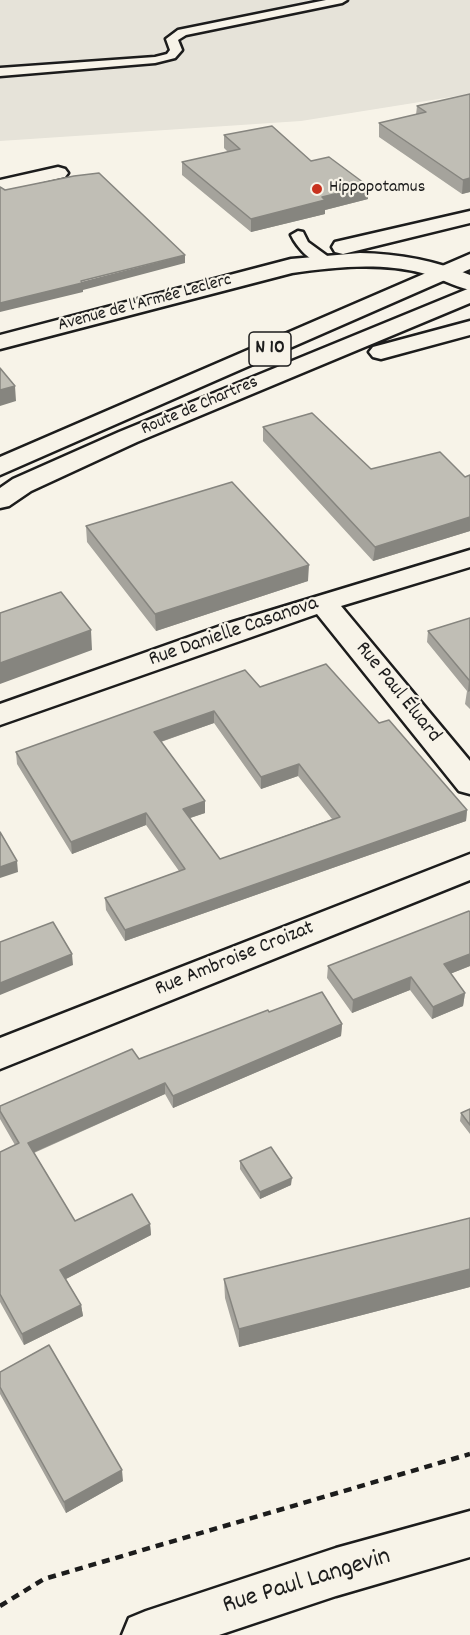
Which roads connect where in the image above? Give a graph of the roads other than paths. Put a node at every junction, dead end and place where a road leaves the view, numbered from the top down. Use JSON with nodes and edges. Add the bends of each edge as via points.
{"nodes":[{"id":1,"x":342,"y":0,"type":"edge"},
{"id":2,"x":0,"y":72,"type":"edge"},
{"id":3,"x":58,"y":173,"type":"dead end"},
{"id":4,"x":0,"y":186,"type":"edge"},
{"id":5,"x":470,"y":217,"type":"edge"},
{"id":6,"x":470,"y":223,"type":"edge"},
{"id":7,"x":298,"y":235,"type":"dead end"},
{"id":8,"x":443,"y":255,"type":"junction"},
{"id":9,"x":320,"y":258,"type":"junction"},
{"id":10,"x":470,"y":261,"type":"edge"},
{"id":11,"x":470,"y":283,"type":"edge"},
{"id":12,"x":470,"y":295,"type":"edge"},
{"id":13,"x":470,"y":328,"type":"edge"},
{"id":14,"x":0,"y":342,"type":"edge"},
{"id":15,"x":128,"y":437,"type":"junction"},
{"id":16,"x":0,"y":467,"type":"edge"},
{"id":17,"x":0,"y":500,"type":"edge"},
{"id":18,"x":470,"y":558,"type":"edge"},
{"id":19,"x":323,"y":603,"type":"junction"},
{"id":20,"x":0,"y":715,"type":"edge"},
{"id":21,"x":470,"y":783,"type":"edge"},
{"id":22,"x":470,"y":866,"type":"edge"},
{"id":23,"x":0,"y":1054,"type":"edge"},
{"id":24,"x":470,"y":1534,"type":"edge"},
{"id":25,"x":146,"y":1635,"type":"edge"}],
"edges":[{"from":1,"to":2,"type":"lane","via":[[182,32],[172,39],[176,50],[166,58]]},
{"from":3,"to":4,"type":"street"},
{"from":5,"to":9,"type":"street","name":"Avenue de l'Armée Leclerc"},
{"from":6,"to":8,"type":"street"},
{"from":7,"to":9,"type":"lane","via":[[302,244]]},
{"from":8,"to":9,"type":"street","name":"Avenue de l'Armée Leclerc","via":[[411,263],[379,258]]},
{"from":8,"to":10,"type":"street","name":"Route de Chartres","number":"N 10"},
{"from":8,"to":11,"type":"street"},
{"from":8,"to":16,"type":"street","name":"Route de Chartres","number":"N 10"},
{"from":9,"to":14,"type":"street","name":"Avenue de l'Armée Leclerc"},
{"from":12,"to":15,"type":"street","name":"Route de Chartres","number":"N 10"},
{"from":13,"to":15,"type":"street","via":[[405,344],[325,371],[170,435]]},
{"from":15,"to":17,"type":"street","name":"Route de Chartres","number":"N 10","via":[[22,485]]},
{"from":18,"to":19,"type":"street","name":"Rue Danielle Casanova"},
{"from":19,"to":20,"type":"street","name":"Rue Danielle Casanova"},
{"from":19,"to":21,"type":"street","name":"Rue Paul Éluard"},
{"from":22,"to":23,"type":"street","name":"Rue Ambroise Croizat"},
{"from":24,"to":25,"type":"street","name":"Rue Paul Langevin","via":[[336,1572]]}]}
